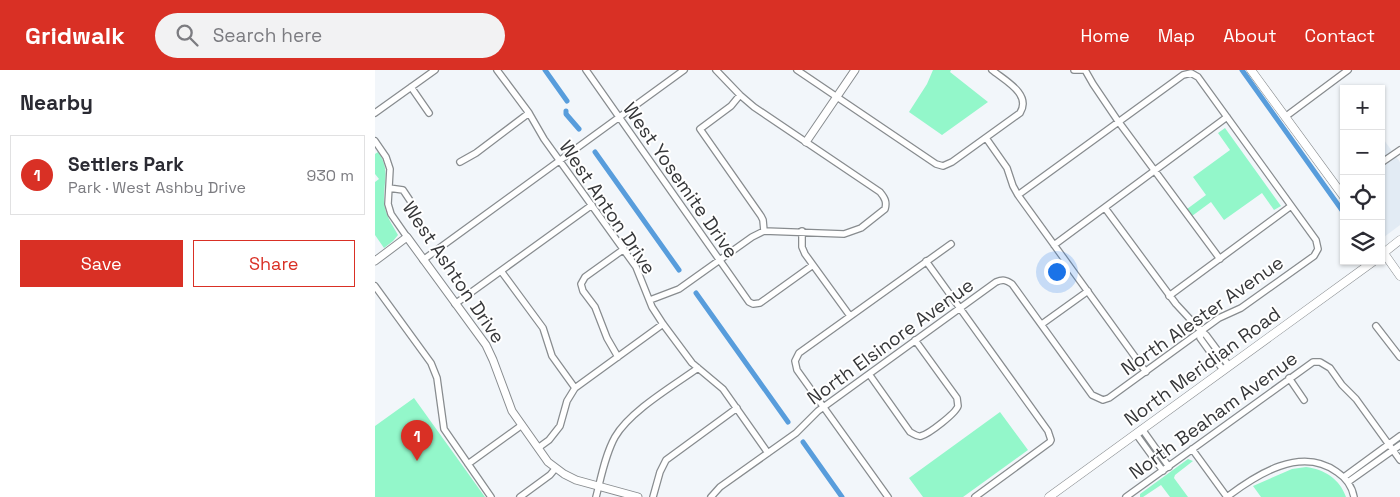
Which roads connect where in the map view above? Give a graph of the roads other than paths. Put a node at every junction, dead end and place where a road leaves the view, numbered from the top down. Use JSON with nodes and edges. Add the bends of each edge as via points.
{"nodes":[{"id":1,"x":435,"y":70,"type":"edge"},
{"id":2,"x":497,"y":70,"type":"edge"},
{"id":3,"x":684,"y":70,"type":"edge"},
{"id":4,"x":716,"y":70,"type":"edge"},
{"id":5,"x":797,"y":70,"type":"edge"},
{"id":6,"x":855,"y":70,"type":"edge"},
{"id":7,"x":992,"y":70,"type":"edge"},
{"id":8,"x":1074,"y":70,"type":"edge"},
{"id":9,"x":1084,"y":70,"type":"edge"},
{"id":10,"x":1251,"y":70,"type":"edge"},
{"id":11,"x":1348,"y":70,"type":"edge"},
{"id":12,"x":588,"y":71,"type":"edge"},
{"id":13,"x":411,"y":88,"type":"junction"},
{"id":14,"x":740,"y":95,"type":"junction"},
{"id":15,"x":837,"y":97,"type":"junction"},
{"id":16,"x":429,"y":113,"type":"dead end"},
{"id":17,"x":529,"y":113,"type":"junction"},
{"id":18,"x":375,"y":114,"type":"edge"},
{"id":19,"x":620,"y":116,"type":"junction"},
{"id":20,"x":1227,"y":117,"type":"junction"},
{"id":21,"x":1285,"y":117,"type":"junction"},
{"id":22,"x":1119,"y":120,"type":"junction"},
{"id":23,"x":986,"y":138,"type":"junction"},
{"id":24,"x":806,"y":142,"type":"junction"},
{"id":25,"x":376,"y":145,"type":"edge"},
{"id":26,"x":1400,"y":150,"type":"edge"},
{"id":27,"x":560,"y":160,"type":"junction"},
{"id":28,"x":1385,"y":160,"type":"edge"},
{"id":29,"x":460,"y":162,"type":"dead end"},
{"id":30,"x":1155,"y":170,"type":"junction"},
{"id":31,"x":389,"y":188,"type":"junction"},
{"id":32,"x":1340,"y":190,"type":"edge"},
{"id":33,"x":1018,"y":194,"type":"junction"},
{"id":34,"x":411,"y":202,"type":"dead end"},
{"id":35,"x":592,"y":205,"type":"junction"},
{"id":36,"x":1291,"y":206,"type":"junction"},
{"id":37,"x":1105,"y":208,"type":"junction"},
{"id":38,"x":764,"y":231,"type":"junction"},
{"id":39,"x":803,"y":232,"type":"junction"},
{"id":40,"x":407,"y":237,"type":"junction"},
{"id":41,"x":1400,"y":240,"type":"edge"},
{"id":42,"x":951,"y":244,"type":"dead end"},
{"id":43,"x":1054,"y":245,"type":"junction"},
{"id":44,"x":624,"y":249,"type":"junction"},
{"id":45,"x":1385,"y":250,"type":"edge"},
{"id":46,"x":1385,"y":256,"type":"edge"},
{"id":47,"x":1220,"y":259,"type":"junction"},
{"id":48,"x":423,"y":260,"type":"junction"},
{"id":49,"x":718,"y":260,"type":"junction"},
{"id":50,"x":375,"y":261,"type":"edge"},
{"id":51,"x":926,"y":262,"type":"junction"},
{"id":52,"x":813,"y":265,"type":"junction"},
{"id":53,"x":1368,"y":265,"type":"edge"},
{"id":54,"x":501,"y":271,"type":"junction"},
{"id":55,"x":1400,"y":276,"type":"edge"},
{"id":56,"x":375,"y":286,"type":"edge"},
{"id":57,"x":1088,"y":291,"type":"junction"},
{"id":58,"x":1169,"y":296,"type":"junction"},
{"id":59,"x":650,"y":300,"type":"junction"},
{"id":60,"x":455,"y":304,"type":"junction"},
{"id":61,"x":960,"y":308,"type":"junction"},
{"id":62,"x":850,"y":316,"type":"junction"},
{"id":63,"x":663,"y":324,"type":"junction"},
{"id":64,"x":1042,"y":324,"type":"junction"},
{"id":65,"x":1376,"y":326,"type":"dead end"},
{"id":66,"x":1201,"y":331,"type":"junction"},
{"id":67,"x":915,"y":340,"type":"junction"},
{"id":68,"x":618,"y":357,"type":"junction"},
{"id":69,"x":1400,"y":357,"type":"edge"},
{"id":70,"x":698,"y":368,"type":"junction"},
{"id":71,"x":1226,"y":368,"type":"junction"},
{"id":72,"x":1146,"y":372,"type":"junction"},
{"id":73,"x":869,"y":374,"type":"junction"},
{"id":74,"x":1289,"y":378,"type":"junction"},
{"id":75,"x":575,"y":388,"type":"junction"},
{"id":76,"x":1305,"y":400,"type":"dead end"},
{"id":77,"x":823,"y":407,"type":"junction"},
{"id":78,"x":737,"y":408,"type":"junction"},
{"id":79,"x":522,"y":425,"type":"junction"},
{"id":80,"x":1139,"y":432,"type":"junction"},
{"id":81,"x":1400,"y":436,"type":"edge"},
{"id":82,"x":1388,"y":444,"type":"junction"},
{"id":83,"x":1400,"y":446,"type":"edge"},
{"id":84,"x":538,"y":448,"type":"junction"},
{"id":85,"x":1192,"y":449,"type":"junction"},
{"id":86,"x":1393,"y":451,"type":"junction"},
{"id":87,"x":768,"y":453,"type":"junction"},
{"id":88,"x":1400,"y":460,"type":"edge"},
{"id":89,"x":468,"y":464,"type":"junction"},
{"id":90,"x":1169,"y":467,"type":"junction"},
{"id":91,"x":555,"y":469,"type":"junction"},
{"id":92,"x":1163,"y":471,"type":"junction"},
{"id":93,"x":1344,"y":477,"type":"junction"},
{"id":94,"x":1348,"y":482,"type":"junction"},
{"id":95,"x":599,"y":486,"type":"junction"},
{"id":96,"x":1133,"y":495,"type":"edge"},
{"id":97,"x":491,"y":497,"type":"edge"},
{"id":98,"x":519,"y":497,"type":"edge"},
{"id":99,"x":596,"y":497,"type":"edge"},
{"id":100,"x":638,"y":497,"type":"edge"},
{"id":101,"x":653,"y":497,"type":"edge"},
{"id":102,"x":711,"y":497,"type":"edge"},
{"id":103,"x":887,"y":497,"type":"edge"},
{"id":104,"x":975,"y":497,"type":"edge"},
{"id":105,"x":1049,"y":497,"type":"edge"},
{"id":106,"x":1126,"y":497,"type":"edge"},
{"id":107,"x":1227,"y":497,"type":"edge"},
{"id":108,"x":1353,"y":497,"type":"edge"}],
"edges":[{"from":1,"to":13,"type":"street"},
{"from":2,"to":17,"type":"street","name":"West Anton Drive"},
{"from":3,"to":19,"type":"street"},
{"from":4,"to":14,"type":"street"},
{"from":5,"to":15,"type":"street"},
{"from":6,"to":15,"type":"street"},
{"from":7,"to":23,"type":"street","via":[[1019,92],[1024,104],[1020,113]]},
{"from":8,"to":9,"type":"street"},
{"from":9,"to":22,"type":"street"},
{"from":10,"to":21,"type":"main road"},
{"from":11,"to":21,"type":"street"},
{"from":12,"to":19,"type":"street","name":"West Yosemite Drive"},
{"from":13,"to":16,"type":"street"},
{"from":13,"to":18,"type":"street"},
{"from":14,"to":24,"type":"street"},
{"from":14,"to":38,"type":"street","via":[[731,106],[700,129],[761,216]]},
{"from":15,"to":23,"type":"street","via":[[943,166]]},
{"from":15,"to":24,"type":"street"},
{"from":17,"to":27,"type":"street","name":"West Anton Drive"},
{"from":17,"to":29,"type":"street"},
{"from":19,"to":27,"type":"street"},
{"from":19,"to":49,"type":"street","name":"West Yosemite Drive"},
{"from":20,"to":22,"type":"street","via":[[1191,72]]},
{"from":20,"to":30,"type":"street"},
{"from":20,"to":36,"type":"street"},
{"from":21,"to":32,"type":"main road"},
{"from":22,"to":30,"type":"street"},
{"from":22,"to":33,"type":"street"},
{"from":23,"to":33,"type":"street","via":[[1007,168]]},
{"from":24,"to":39,"type":"street","via":[[880,192],[886,203],[881,214],[853,232]]},
{"from":25,"to":31,"type":"street","name":"West Ashton Drive","via":[[390,168]]},
{"from":26,"to":28,"type":"street"},
{"from":27,"to":35,"type":"street","name":"West Anton Drive"},
{"from":27,"to":48,"type":"street"},
{"from":30,"to":37,"type":"street"},
{"from":30,"to":47,"type":"street"},
{"from":31,"to":34,"type":"street","via":[[403,190]]},
{"from":31,"to":40,"type":"street","name":"West Ashton Drive","via":[[391,214]]},
{"from":33,"to":43,"type":"street"},
{"from":35,"to":44,"type":"street","name":"West Anton Drive"},
{"from":35,"to":54,"type":"street"},
{"from":36,"to":47,"type":"street"},
{"from":36,"to":66,"type":"street","name":"North Alester Avenue","via":[[1316,240],[1318,249],[1314,256],[1245,306]]},
{"from":37,"to":43,"type":"street"},
{"from":37,"to":58,"type":"street"},
{"from":38,"to":39,"type":"street"},
{"from":38,"to":49,"type":"street"},
{"from":39,"to":52,"type":"street","via":[[802,246]]},
{"from":40,"to":48,"type":"street","name":"West Ashton Drive"},
{"from":40,"to":50,"type":"street"},
{"from":41,"to":45,"type":"main road"},
{"from":42,"to":51,"type":"street"},
{"from":43,"to":57,"type":"street"},
{"from":44,"to":59,"type":"street","name":"West Anton Drive"},
{"from":44,"to":68,"type":"street","via":[[585,277],[581,284]]},
{"from":46,"to":55,"type":"main road"},
{"from":47,"to":58,"type":"street"},
{"from":48,"to":60,"type":"street","name":"West Ashton Drive"},
{"from":49,"to":52,"type":"street","name":"West Yosemite Drive","via":[[753,304],[760,303]]},
{"from":49,"to":59,"type":"street","via":[[679,289]]},
{"from":51,"to":61,"type":"street"},
{"from":51,"to":62,"type":"street"},
{"from":52,"to":62,"type":"street"},
{"from":53,"to":71,"type":"main road","name":"North Meridian Road"},
{"from":54,"to":60,"type":"street"},
{"from":54,"to":75,"type":"street","via":[[543,328],[556,363]]},
{"from":56,"to":89,"type":"street","via":[[431,363],[437,378],[444,430]]},
{"from":57,"to":64,"type":"street"},
{"from":57,"to":72,"type":"street"},
{"from":58,"to":66,"type":"street"},
{"from":59,"to":63,"type":"street","name":"West Anton Drive"},
{"from":60,"to":79,"type":"street","name":"West Ashton Drive","via":[[490,352],[512,411]]},
{"from":61,"to":64,"type":"street","name":"North Elsinore Avenue","via":[[996,282],[1007,280]]},
{"from":61,"to":67,"type":"street","name":"North Elsinore Avenue"},
{"from":61,"to":104,"type":"street","via":[[1048,431],[1051,440]]},
{"from":62,"to":77,"type":"street","via":[[799,353],[795,361],[797,370]]},
{"from":63,"to":68,"type":"street"},
{"from":63,"to":70,"type":"street","name":"West Anton Drive"},
{"from":64,"to":72,"type":"street","name":"North Alester Avenue","via":[[1092,395],[1099,400],[1109,398]]},
{"from":65,"to":69,"type":"street"},
{"from":66,"to":71,"type":"street","via":[[1200,338]]},
{"from":66,"to":72,"type":"street","name":"North Alester Avenue"},
{"from":67,"to":73,"type":"street","name":"North Elsinore Avenue"},
{"from":67,"to":73,"type":"street","via":[[957,398],[959,406],[955,413],[918,436],[910,432]]},
{"from":68,"to":75,"type":"street"},
{"from":70,"to":78,"type":"street","name":"West Anton Drive","via":[[723,389]]},
{"from":70,"to":95,"type":"street","via":[[637,412],[623,426],[610,448]]},
{"from":71,"to":80,"type":"main road","name":"North Meridian Road"},
{"from":73,"to":77,"type":"street","name":"North Elsinore Avenue"},
{"from":74,"to":76,"type":"street"},
{"from":74,"to":82,"type":"street","name":"North Beaham Avenue","via":[[1313,362],[1330,368]]},
{"from":74,"to":85,"type":"street","name":"North Beaham Avenue"},
{"from":75,"to":84,"type":"street","via":[[567,401],[560,426]]},
{"from":77,"to":87,"type":"street","name":"North Elsinore Avenue","via":[[796,433]]},
{"from":77,"to":103,"type":"street"},
{"from":78,"to":87,"type":"street","name":"West Anton Drive"},
{"from":78,"to":101,"type":"street","via":[[666,460]]},
{"from":79,"to":84,"type":"street","name":"West Ashton Drive"},
{"from":79,"to":89,"type":"street"},
{"from":80,"to":90,"type":"street"},
{"from":80,"to":92,"type":"street"},
{"from":80,"to":105,"type":"main road","name":"North Meridian Road"},
{"from":81,"to":82,"type":"street"},
{"from":82,"to":86,"type":"street"},
{"from":82,"to":93,"type":"street"},
{"from":83,"to":86,"type":"street"},
{"from":84,"to":91,"type":"street","name":"West Ashton Drive"},
{"from":85,"to":90,"type":"street","name":"North Beaham Avenue"},
{"from":85,"to":107,"type":"street"},
{"from":86,"to":88,"type":"street"},
{"from":86,"to":94,"type":"street"},
{"from":87,"to":102,"type":"street","name":"North Elsinore Avenue"},
{"from":89,"to":97,"type":"street"},
{"from":90,"to":92,"type":"street","name":"North Beaham Avenue"},
{"from":91,"to":95,"type":"street","name":"West Ashton Drive","via":[[576,480]]},
{"from":91,"to":98,"type":"street"},
{"from":92,"to":96,"type":"street","name":"North Beaham Avenue"},
{"from":93,"to":94,"type":"street"},
{"from":93,"to":107,"type":"street","via":[[1321,464],[1297,461],[1263,474]]},
{"from":94,"to":108,"type":"street"},
{"from":95,"to":99,"type":"street"},
{"from":95,"to":100,"type":"street","name":"West Ashton Drive"},
{"from":96,"to":106,"type":"street","name":"North Beaham Avenue"}]}
